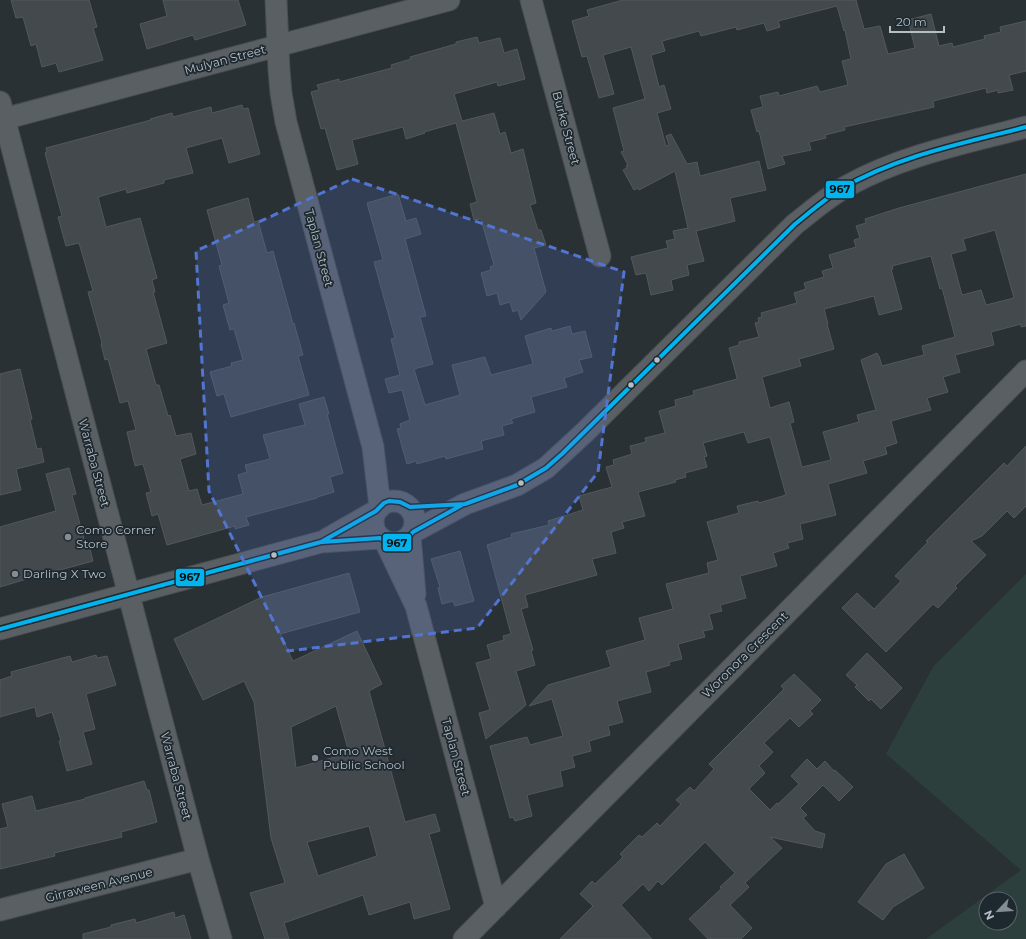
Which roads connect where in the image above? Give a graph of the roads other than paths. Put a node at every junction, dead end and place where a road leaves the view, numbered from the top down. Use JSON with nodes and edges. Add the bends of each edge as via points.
{"nodes":[{"id":1,"x":276,"y":0,"type":"edge"},
{"id":2,"x":450,"y":0,"type":"edge"},
{"id":3,"x":531,"y":0,"type":"edge"},
{"id":4,"x":278,"y":46,"type":"junction"},
{"id":5,"x":1,"y":114,"type":"edge"},
{"id":6,"x":1026,"y":127,"type":"edge"},
{"id":7,"x":600,"y":256,"type":"dead end"},
{"id":8,"x":1026,"y":371,"type":"edge"},
{"id":9,"x":373,"y":447,"type":"junction"},
{"id":10,"x":405,"y":504,"type":"junction"},
{"id":11,"x":465,"y":504,"type":"junction"},
{"id":12,"x":378,"y":509,"type":"junction"},
{"id":13,"x":412,"y":534,"type":"junction"},
{"id":14,"x":382,"y":539,"type":"junction"},
{"id":15,"x":321,"y":542,"type":"junction"},
{"id":16,"x":128,"y":594,"type":"junction"},
{"id":17,"x":416,"y":606,"type":"junction"},
{"id":18,"x":0,"y":629,"type":"edge"},
{"id":19,"x":198,"y":859,"type":"junction"},
{"id":20,"x":496,"y":907,"type":"junction"},
{"id":21,"x":0,"y":910,"type":"edge"},
{"id":22,"x":221,"y":939,"type":"edge"},
{"id":23,"x":464,"y":939,"type":"edge"}],
"edges":[{"from":1,"to":4,"type":"street","name":"Taplan Street"},
{"from":2,"to":4,"type":"street","name":"Mulyan Street"},
{"from":3,"to":7,"type":"street","name":"Burke Street"},
{"from":4,"to":5,"type":"street","name":"Mulyan Street"},
{"from":4,"to":9,"type":"street","name":"Taplan Street","via":[[286,122]]},
{"from":5,"to":16,"type":"street","name":"Warraba Street"},
{"from":6,"to":11,"type":"street","via":[[892,165],[849,185],[823,201],[795,224],[546,468],[517,485]]},
{"from":8,"to":20,"type":"street","name":"Woronora Crescent"},
{"from":9,"to":10,"type":"street","name":"Taplan Street"},
{"from":9,"to":12,"type":"street","name":"Taplan Street"},
{"from":10,"to":11,"type":"street"},
{"from":10,"to":12,"type":"street","via":[[389,501]]},
{"from":10,"to":13,"type":"street","via":[[415,516]]},
{"from":11,"to":13,"type":"street"},
{"from":12,"to":14,"type":"street","via":[[373,522],[376,533]]},
{"from":12,"to":15,"type":"street"},
{"from":13,"to":14,"type":"street","via":[[396,543]]},
{"from":13,"to":17,"type":"street","name":"Taplan Street"},
{"from":14,"to":15,"type":"street"},
{"from":14,"to":17,"type":"street","name":"Taplan Street"},
{"from":15,"to":16,"type":"street"},
{"from":16,"to":18,"type":"street"},
{"from":16,"to":19,"type":"street","name":"Warraba Street"},
{"from":17,"to":20,"type":"street","name":"Taplan Street"},
{"from":19,"to":21,"type":"street","name":"Girraween Avenue"},
{"from":19,"to":22,"type":"street","name":"Warraba Street"},
{"from":20,"to":23,"type":"street","name":"Woronora Crescent"}]}
